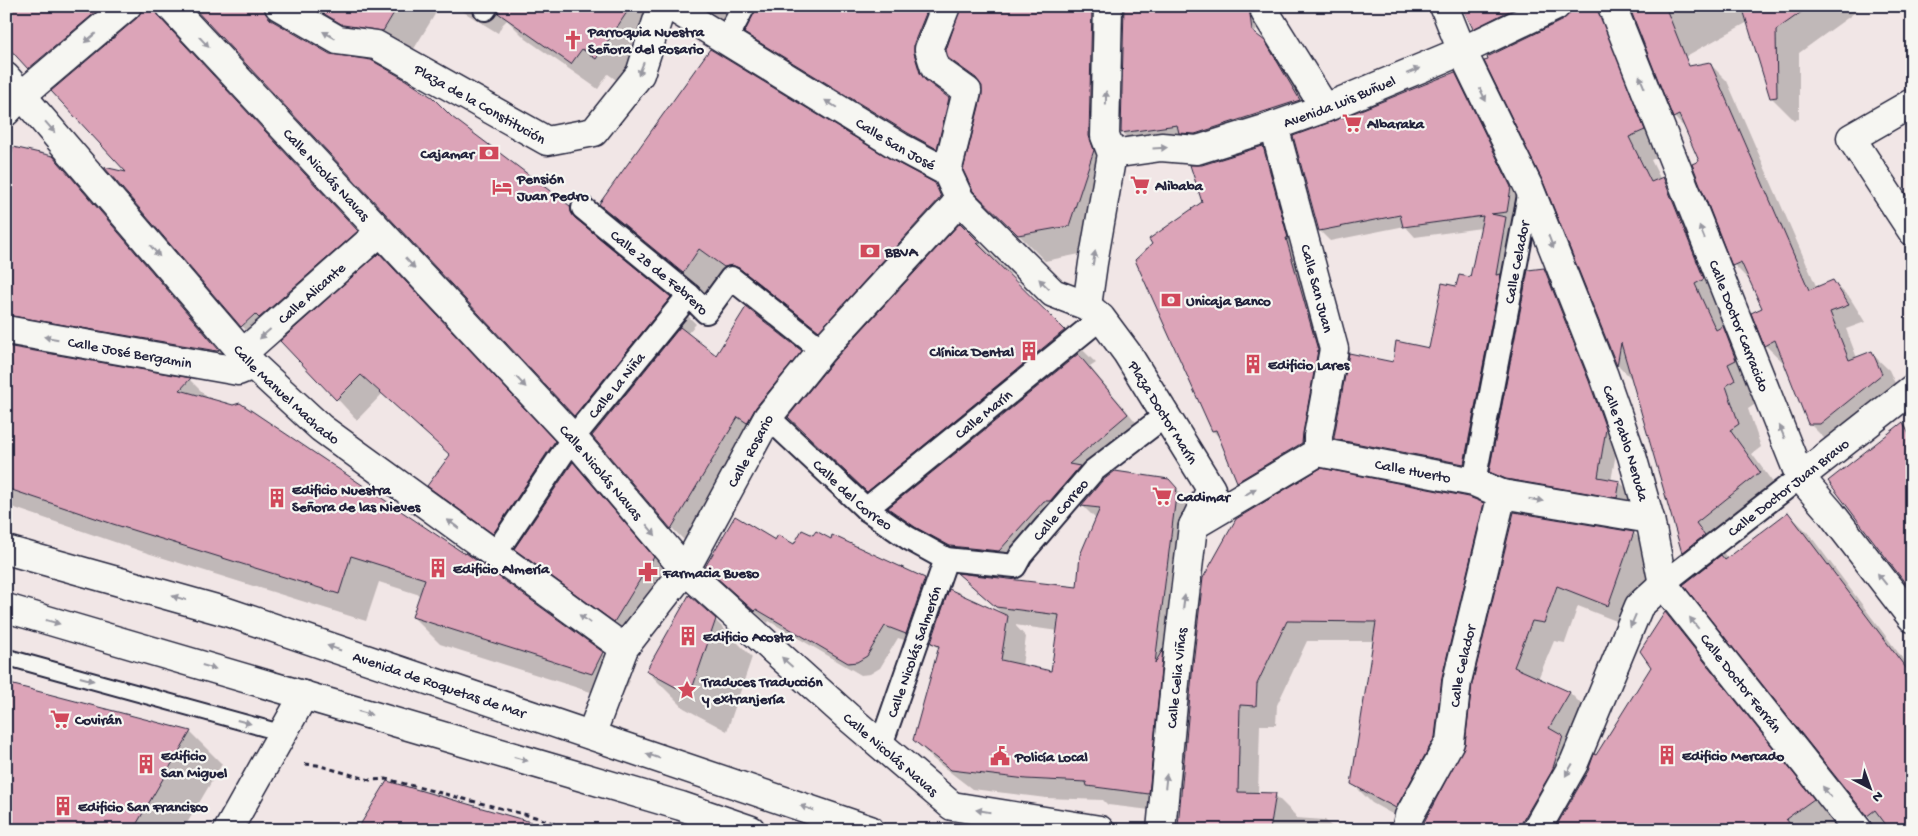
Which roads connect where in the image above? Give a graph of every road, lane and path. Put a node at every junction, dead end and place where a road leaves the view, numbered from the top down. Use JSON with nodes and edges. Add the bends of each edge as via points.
{"nodes":[{"id":1,"x":127,"y":6,"type":"edge"},
{"id":2,"x":170,"y":6,"type":"edge"},
{"id":3,"x":279,"y":6,"type":"edge"},
{"id":4,"x":744,"y":6,"type":"edge"},
{"id":5,"x":946,"y":6,"type":"edge"},
{"id":6,"x":1108,"y":6,"type":"edge"},
{"id":7,"x":1264,"y":6,"type":"edge"},
{"id":8,"x":1444,"y":6,"type":"edge"},
{"id":9,"x":1556,"y":6,"type":"edge"},
{"id":10,"x":1612,"y":6,"type":"edge"},
{"id":11,"x":670,"y":7,"type":"edge"},
{"id":12,"x":726,"y":40,"type":"junction"},
{"id":13,"x":1462,"y":51,"type":"junction"},
{"id":14,"x":12,"y":95,"type":"edge"},
{"id":15,"x":1912,"y":103,"type":"edge"},
{"id":16,"x":1325,"y":108,"type":"junction"},
{"id":17,"x":1274,"y":126,"type":"junction"},
{"id":18,"x":1112,"y":154,"type":"junction"},
{"id":19,"x":947,"y":172,"type":"junction"},
{"id":20,"x":1530,"y":190,"type":"junction"},
{"id":21,"x":960,"y":200,"type":"junction"},
{"id":22,"x":583,"y":208,"type":"dead end"},
{"id":23,"x":1912,"y":231,"type":"edge"},
{"id":24,"x":380,"y":232,"type":"junction"},
{"id":25,"x":689,"y":295,"type":"junction"},
{"id":26,"x":1094,"y":312,"type":"junction"},
{"id":27,"x":6,"y":330,"type":"edge"},
{"id":28,"x":822,"y":350,"type":"junction"},
{"id":29,"x":248,"y":359,"type":"junction"},
{"id":30,"x":1912,"y":389,"type":"edge"},
{"id":31,"x":1166,"y":415,"type":"junction"},
{"id":32,"x":768,"y":417,"type":"junction"},
{"id":33,"x":573,"y":438,"type":"junction"},
{"id":34,"x":1318,"y":452,"type":"junction"},
{"id":35,"x":1800,"y":477,"type":"junction"},
{"id":36,"x":1474,"y":482,"type":"junction"},
{"id":37,"x":1502,"y":494,"type":"junction"},
{"id":38,"x":866,"y":509,"type":"junction"},
{"id":39,"x":1650,"y":519,"type":"junction"},
{"id":40,"x":1193,"y":526,"type":"junction"},
{"id":41,"x":6,"y":550,"type":"edge"},
{"id":42,"x":495,"y":554,"type":"junction"},
{"id":43,"x":946,"y":559,"type":"junction"},
{"id":44,"x":685,"y":570,"type":"junction"},
{"id":45,"x":1663,"y":584,"type":"junction"},
{"id":46,"x":6,"y":608,"type":"edge"},
{"id":47,"x":1912,"y":618,"type":"edge"},
{"id":48,"x":624,"y":648,"type":"junction"},
{"id":49,"x":6,"y":657,"type":"edge"},
{"id":50,"x":304,"y":695,"type":"junction"},
{"id":51,"x":282,"y":733,"type":"junction"},
{"id":52,"x":591,"y":735,"type":"junction"},
{"id":53,"x":881,"y":745,"type":"junction"},
{"id":54,"x":305,"y":764,"type":"dead end"},
{"id":55,"x":228,"y":830,"type":"edge"},
{"id":56,"x":573,"y":830,"type":"edge"},
{"id":57,"x":751,"y":830,"type":"edge"},
{"id":58,"x":870,"y":830,"type":"edge"},
{"id":59,"x":1100,"y":830,"type":"edge"},
{"id":60,"x":1161,"y":830,"type":"edge"},
{"id":61,"x":1406,"y":830,"type":"edge"},
{"id":62,"x":1536,"y":830,"type":"edge"},
{"id":63,"x":1858,"y":830,"type":"edge"}],
"edges":[{"from":1,"to":14,"type":"street","one_way":true},
{"from":2,"to":24,"type":"street","name":"Calle Nicolás Navas","one_way":true},
{"from":11,"to":3,"type":"street","name":"Plaza de la Constitución","one_way":true,"via":[[640,74],[594,132],[547,141],[376,45],[338,40]]},
{"from":4,"to":12,"type":"street"},
{"from":5,"to":19,"type":"street","via":[[929,49],[935,68],[966,91]]},
{"from":18,"to":6,"type":"street","one_way":true,"via":[[1105,136]]},
{"from":7,"to":16,"type":"street"},
{"from":8,"to":13,"type":"street","name":"Calle Pablo Neruda"},
{"from":9,"to":13,"type":"street","name":"Avenida Luis Buñuel"},
{"from":35,"to":10,"type":"street","name":"Calle Doctor Carracido","one_way":true},
{"from":11,"to":12,"type":"street","name":"Calle San José"},
{"from":19,"to":12,"type":"street","name":"Calle San José","one_way":true,"via":[[900,147]]},
{"from":16,"to":13,"type":"street","name":"Avenida Luis Buñuel","one_way":true},
{"from":13,"to":20,"type":"street","name":"Calle Pablo Neruda","one_way":true},
{"from":14,"to":29,"type":"street","name":"Calle Manuel Machado","one_way":true},
{"from":15,"to":23,"type":"street","via":[[1851,138]]},
{"from":16,"to":17,"type":"street","name":"Avenida Luis Buñuel"},
{"from":18,"to":17,"type":"street","name":"Avenida Luis Buñuel","one_way":true,"via":[[1161,147],[1197,150]]},
{"from":17,"to":34,"type":"street","name":"Calle San Juan","via":[[1334,349]]},
{"from":26,"to":18,"type":"street","one_way":true,"via":[[1093,263]]},
{"from":19,"to":21,"type":"street","name":"Calle San José"},
{"from":20,"to":36,"type":"street","name":"Calle Celador"},
{"from":20,"to":39,"type":"street","name":"Calle Pablo Neruda","one_way":true,"via":[[1604,376]]},
{"from":26,"to":21,"type":"street","name":"Calle San José","one_way":true,"via":[[1053,293]]},
{"from":21,"to":28,"type":"street","name":"Calle Rosario"},
{"from":22,"to":25,"type":"street","name":"Calle 28 de Febrero"},
{"from":24,"to":29,"type":"street","name":"Calle Alicante","one_way":true},
{"from":24,"to":33,"type":"street","name":"Calle Nicolás Navas","one_way":true},
{"from":25,"to":28,"type":"street","name":"Calle 28 de Febrero","via":[[706,312],[731,278]]},
{"from":25,"to":33,"type":"street","name":"Calle La Niña"},
{"from":26,"to":31,"type":"street","name":"Plaza Doctor Marín","via":[[1127,353]]},
{"from":26,"to":38,"type":"street","name":"Calle Marín"},
{"from":29,"to":27,"type":"street","name":"Calle José Bergamin","one_way":true,"via":[[238,372]]},
{"from":28,"to":32,"type":"street","name":"Calle Rosario"},
{"from":42,"to":29,"type":"street","name":"Calle Manuel Machado","one_way":true,"via":[[321,428]]},
{"from":30,"to":35,"type":"street","name":"Calle Doctor Juan Bravo"},
{"from":31,"to":40,"type":"street","name":"Plaza Doctor Marín","via":[[1211,488]]},
{"from":31,"to":43,"type":"street","name":"Calle Correo","via":[[1093,471],[1015,566]]},
{"from":32,"to":38,"type":"street","name":"Calle del Correo"},
{"from":32,"to":44,"type":"street","name":"Calle Rosario"},
{"from":33,"to":42,"type":"street","name":"Calle La Niña"},
{"from":33,"to":44,"type":"street","name":"Calle Nicolás Navas","one_way":true},
{"from":34,"to":36,"type":"street","name":"Calle Huerto"},
{"from":40,"to":34,"type":"street","one_way":true},
{"from":35,"to":45,"type":"street","name":"Calle Doctor Juan Bravo"},
{"from":47,"to":35,"type":"street","name":"Calle Doctor Carracido","one_way":true},
{"from":36,"to":37,"type":"street","name":"Calle Huerto"},
{"from":37,"to":39,"type":"street","name":"Calle Huerto","one_way":true},
{"from":37,"to":61,"type":"street","name":"Calle Celador","via":[[1457,682],[1450,742],[1409,816]]},
{"from":38,"to":43,"type":"street","name":"Calle del Correo"},
{"from":39,"to":45,"type":"street","name":"Calle Pablo Neruda"},
{"from":60,"to":40,"type":"street","name":"Calle Celia Viñas","one_way":true},
{"from":52,"to":41,"type":"street","name":"Avenida de Roquetas de Mar","one_way":true,"via":[[226,612]]},
{"from":48,"to":42,"type":"street","name":"Calle Manuel Machado","one_way":true},
{"from":43,"to":53,"type":"street","name":"Calle Nicolás Salmerón"},
{"from":44,"to":48,"type":"street","name":"Calle Rosario"},
{"from":53,"to":44,"type":"street","name":"Calle Nicolás Navas","one_way":true},
{"from":45,"to":62,"type":"street","one_way":true,"via":[[1639,606],[1574,763]]},
{"from":63,"to":45,"type":"street","name":"Calle Doctor Ferrán","one_way":true},
{"from":46,"to":50,"type":"street","one_way":true},
{"from":48,"to":52,"type":"street","name":"Calle Rosario"},
{"from":49,"to":51,"type":"lane","one_way":true},
{"from":50,"to":51,"type":"street"},
{"from":50,"to":57,"type":"street","one_way":true,"via":[[681,806]]},
{"from":51,"to":55,"type":"street"},
{"from":58,"to":52,"type":"street","name":"Avenida de Roquetas de Mar","one_way":true},
{"from":59,"to":53,"type":"street","name":"Calle Nicolás Navas","one_way":true,"via":[[952,806]]},
{"from":54,"to":56,"type":"path","via":[[370,780],[386,779],[528,815]]}]}
